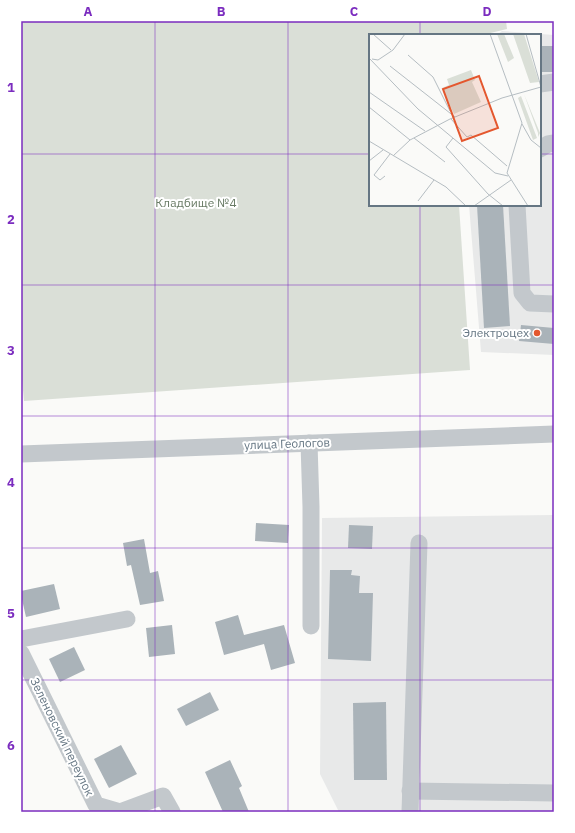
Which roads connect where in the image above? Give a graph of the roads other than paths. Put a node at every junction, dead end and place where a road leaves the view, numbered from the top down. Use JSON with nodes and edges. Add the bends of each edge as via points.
{"nodes":[{"id":1,"x":554,"y":82,"type":"edge"},
{"id":2,"x":541,"y":84,"type":"edge"},
{"id":3,"x":554,"y":143,"type":"edge"},
{"id":4,"x":541,"y":148,"type":"edge"},
{"id":5,"x":516,"y":206,"type":"edge"},
{"id":6,"x":554,"y":304,"type":"edge"},
{"id":7,"x":554,"y":434,"type":"edge"},
{"id":8,"x":309,"y":443,"type":"junction"},
{"id":9,"x":21,"y":454,"type":"edge"},
{"id":10,"x":419,"y":543,"type":"dead end"},
{"id":11,"x":126,"y":619,"type":"dead end"},
{"id":12,"x":311,"y":626,"type":"dead end"},
{"id":13,"x":21,"y":639,"type":"edge"},
{"id":14,"x":21,"y":653,"type":"edge"},
{"id":15,"x":410,"y":791,"type":"junction"},
{"id":16,"x":554,"y":793,"type":"edge"},
{"id":17,"x":172,"y":812,"type":"edge"},
{"id":18,"x":410,"y":812,"type":"edge"}],
"edges":[{"from":1,"to":2,"type":"street"},
{"from":3,"to":4,"type":"street"},
{"from":5,"to":6,"type":"street","via":[[522,293],[530,303]]},
{"from":7,"to":8,"type":"street","name":"улица Геологов"},
{"from":8,"to":9,"type":"street","name":"улица Геологов"},
{"from":8,"to":12,"type":"street"},
{"from":10,"to":15,"type":"street"},
{"from":11,"to":13,"type":"street"},
{"from":14,"to":17,"type":"street","name":"Зеленовский переулок","via":[[96,805],[120,812],[163,796]]},
{"from":15,"to":16,"type":"street"},
{"from":15,"to":18,"type":"street"}]}
